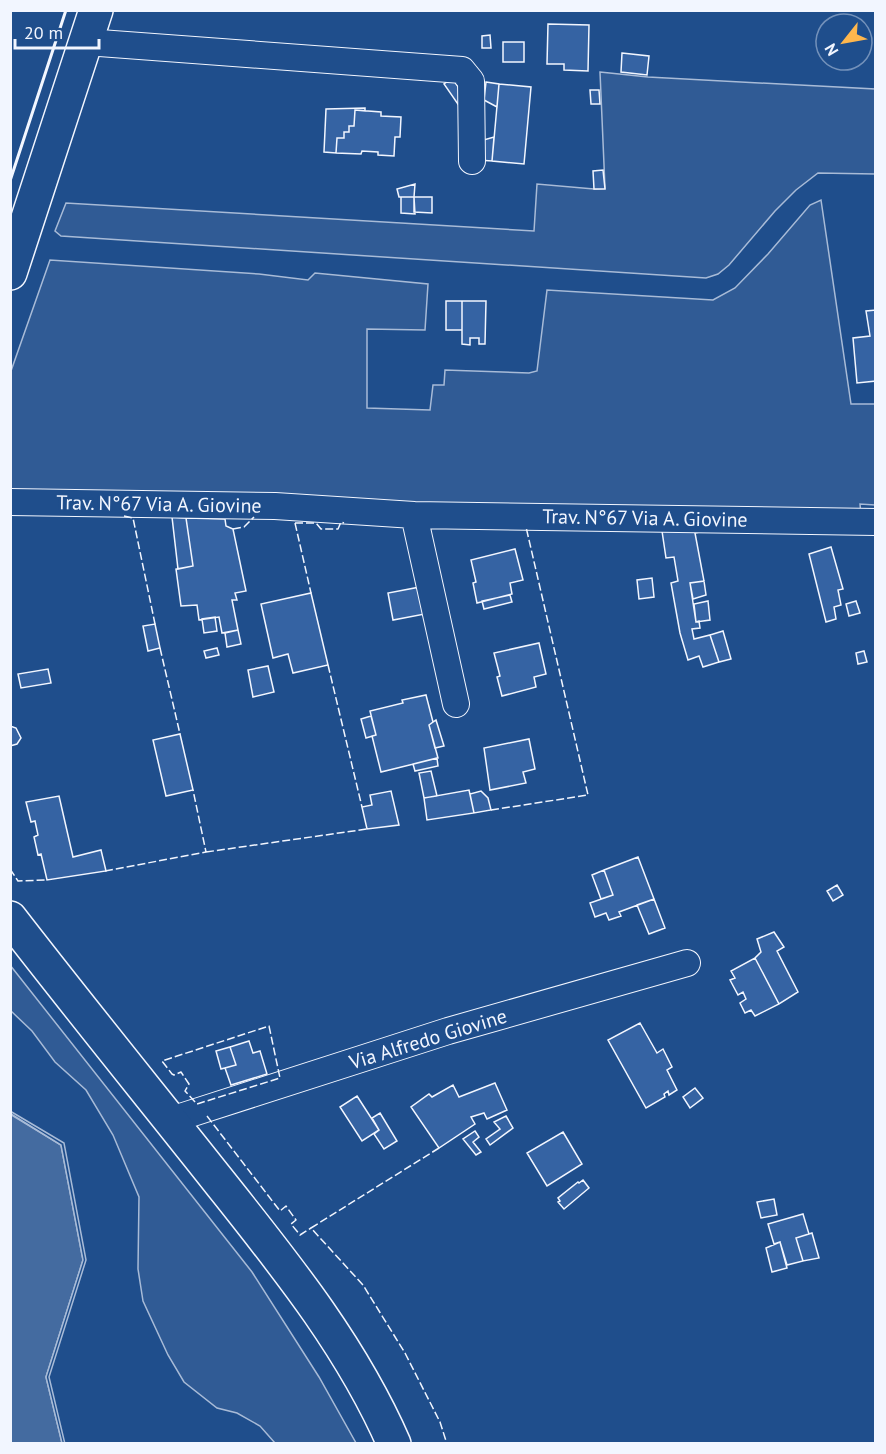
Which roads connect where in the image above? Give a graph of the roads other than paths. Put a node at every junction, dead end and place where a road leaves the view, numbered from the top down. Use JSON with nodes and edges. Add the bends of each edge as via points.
{"nodes":[{"id":1,"x":96,"y":10,"type":"edge"},
{"id":2,"x":86,"y":42,"type":"junction"},
{"id":3,"x":472,"y":161,"type":"dead end"},
{"id":4,"x":10,"y":273,"type":"edge"},
{"id":5,"x":10,"y":502,"type":"edge"},
{"id":6,"x":414,"y":515,"type":"junction"},
{"id":7,"x":876,"y":522,"type":"edge"},
{"id":8,"x":456,"y":704,"type":"dead end"},
{"id":9,"x":10,"y":918,"type":"edge"},
{"id":10,"x":687,"y":963,"type":"dead end"},
{"id":11,"x":171,"y":1120,"type":"junction"},
{"id":12,"x":394,"y":1443,"type":"edge"}],
"edges":[{"from":1,"to":2,"type":"main road"},
{"from":2,"to":3,"type":"street","via":[[462,70],[471,81]]},
{"from":2,"to":4,"type":"main road"},
{"from":5,"to":6,"type":"street","name":"Trav. N°67 Via A. Giovine","via":[[275,506]]},
{"from":6,"to":7,"type":"street","name":"Trav. N°67 Via A. Giovine"},
{"from":6,"to":8,"type":"street"},
{"from":9,"to":11,"type":"main road"},
{"from":10,"to":11,"type":"street","name":"Via Alfredo Giovine","via":[[448,1031]]},
{"from":11,"to":12,"type":"main road","via":[[328,1324]]}]}
